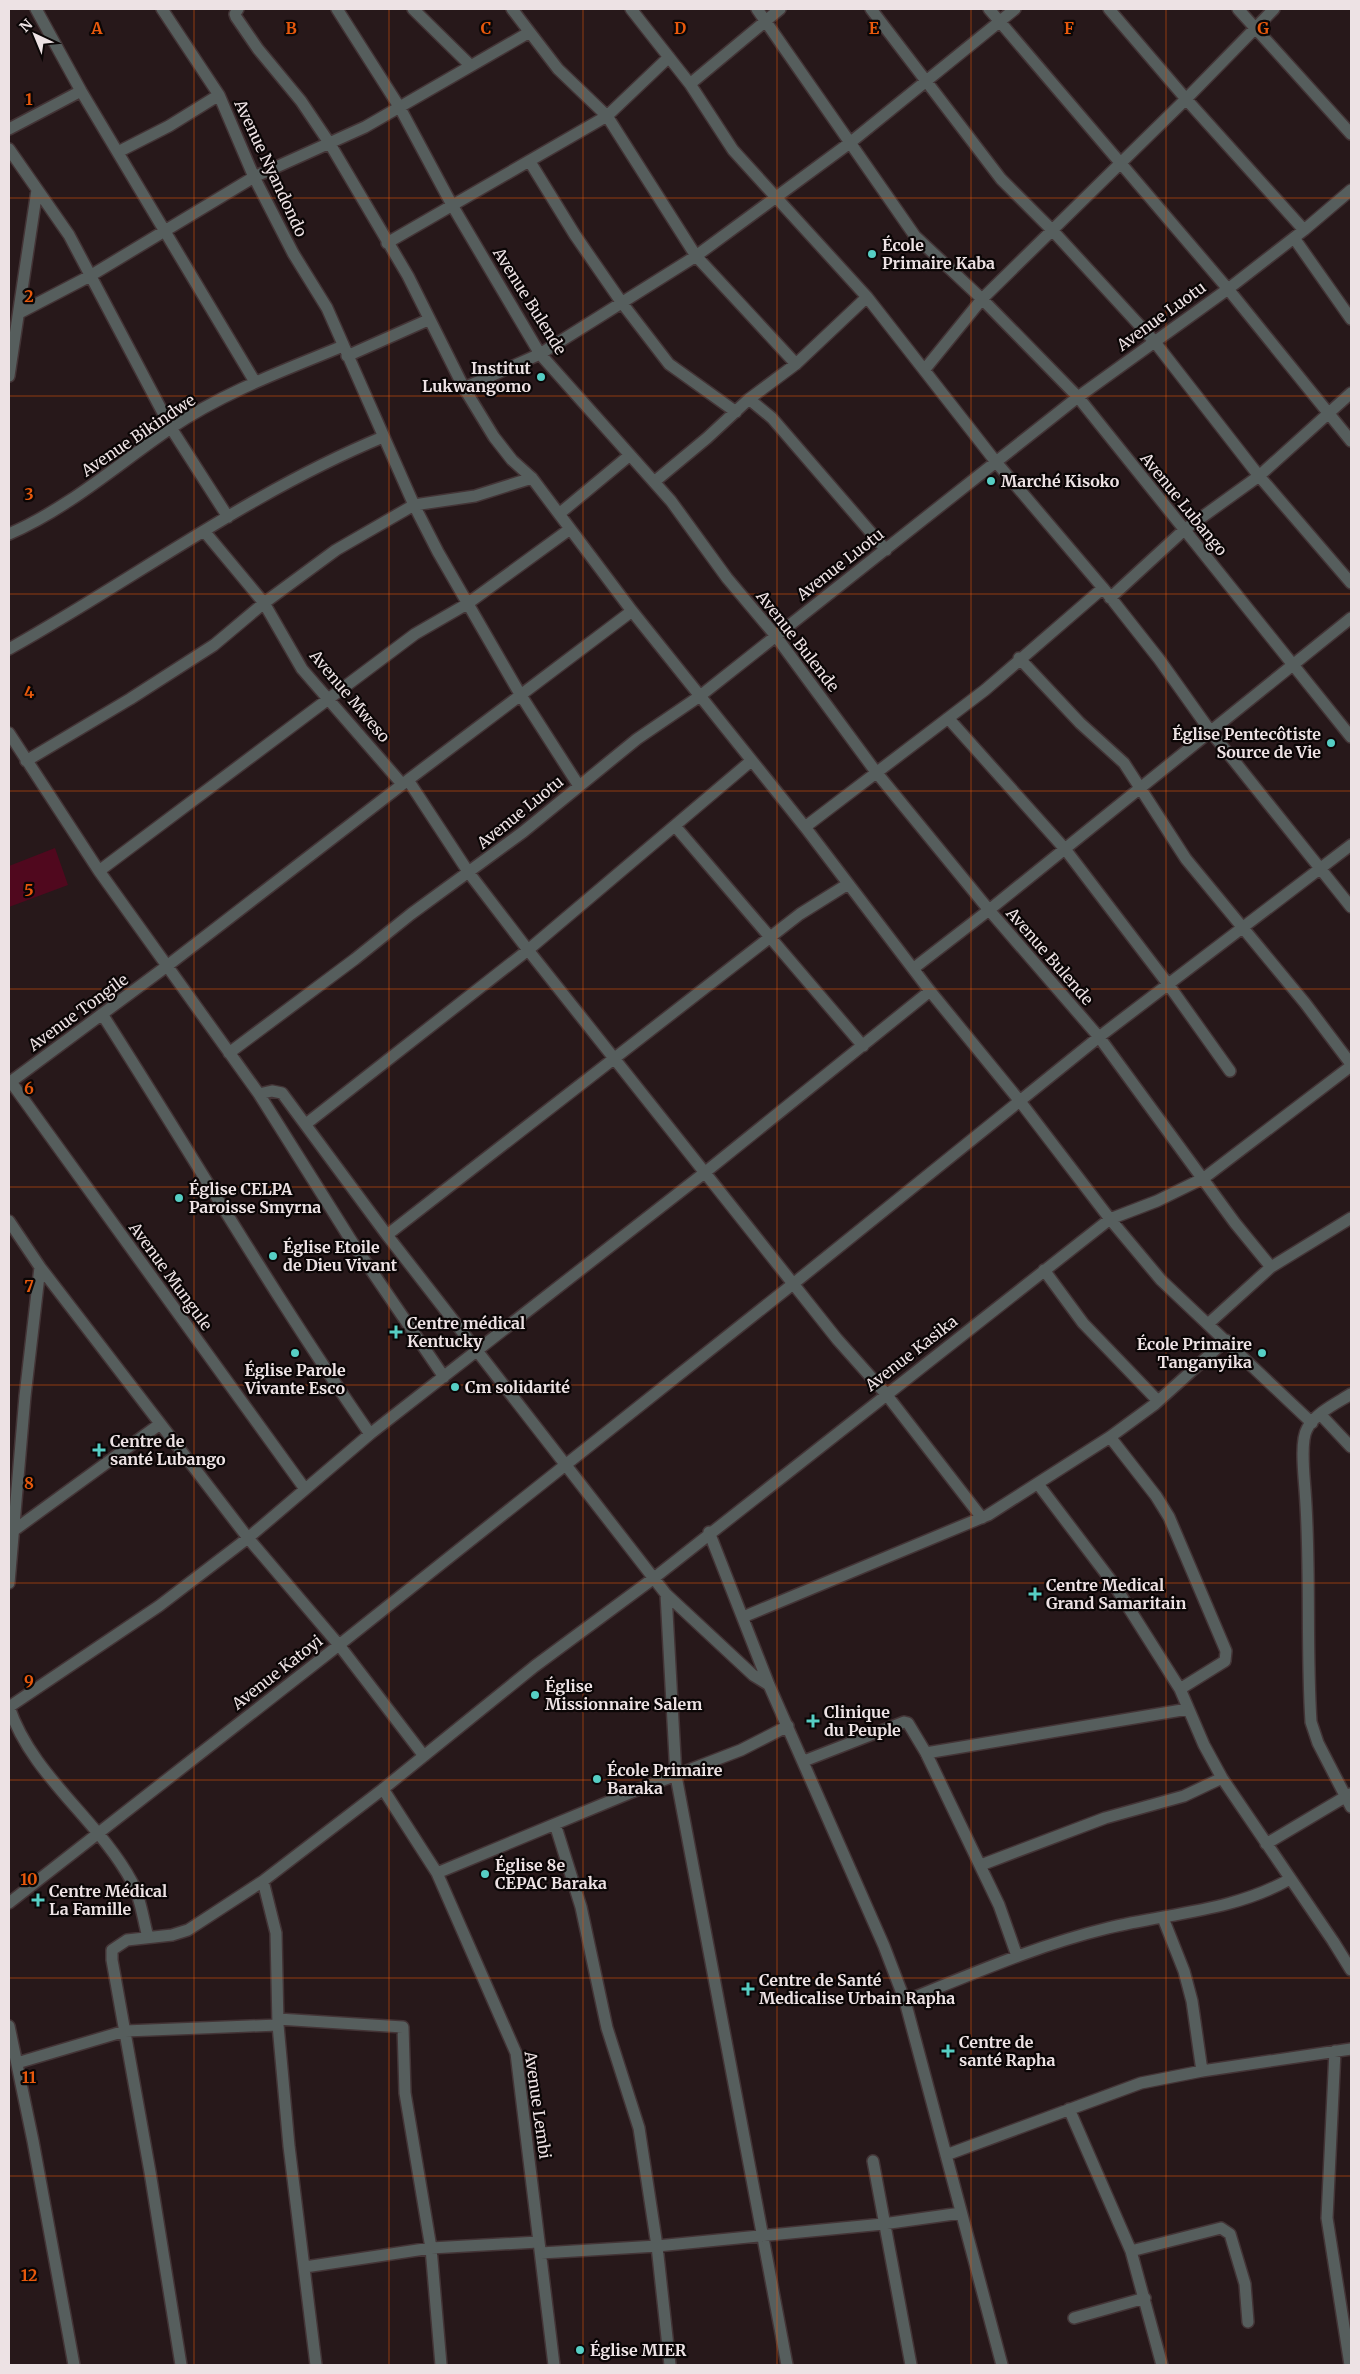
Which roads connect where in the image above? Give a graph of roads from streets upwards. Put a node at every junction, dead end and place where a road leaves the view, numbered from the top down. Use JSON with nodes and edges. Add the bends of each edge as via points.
{"nodes":[{"id":1,"x":36,"y":9,"type":"edge"},
{"id":2,"x":162,"y":9,"type":"edge"},
{"id":3,"x":238,"y":9,"type":"edge"},
{"id":4,"x":337,"y":9,"type":"edge"},
{"id":5,"x":413,"y":9,"type":"edge"},
{"id":6,"x":512,"y":9,"type":"edge"},
{"id":7,"x":631,"y":9,"type":"edge"},
{"id":8,"x":757,"y":9,"type":"edge"},
{"id":9,"x":780,"y":9,"type":"edge"},
{"id":10,"x":870,"y":9,"type":"edge"},
{"id":11,"x":989,"y":9,"type":"edge"},
{"id":12,"x":1015,"y":9,"type":"edge"},
{"id":13,"x":1109,"y":9,"type":"edge"},
{"id":14,"x":1238,"y":9,"type":"edge"},
{"id":15,"x":1274,"y":9,"type":"edge"},
{"id":16,"x":998,"y":20,"type":"junction"},
{"id":17,"x":766,"y":21,"type":"junction"},
{"id":18,"x":1255,"y":30,"type":"junction"},
{"id":19,"x":528,"y":33,"type":"junction"},
{"id":20,"x":669,"y":57,"type":"junction"},
{"id":21,"x":470,"y":65,"type":"junction"},
{"id":22,"x":925,"y":82,"type":"junction"},
{"id":23,"x":690,"y":84,"type":"junction"},
{"id":24,"x":81,"y":91,"type":"junction"},
{"id":25,"x":219,"y":95,"type":"junction"},
{"id":26,"x":1186,"y":99,"type":"junction"},
{"id":27,"x":400,"y":108,"type":"junction"},
{"id":28,"x":607,"y":116,"type":"junction"},
{"id":29,"x":9,"y":129,"type":"edge"},
{"id":30,"x":1351,"y":134,"type":"edge"},
{"id":31,"x":851,"y":142,"type":"junction"},
{"id":32,"x":330,"y":144,"type":"junction"},
{"id":33,"x":9,"y":149,"type":"edge"},
{"id":34,"x":118,"y":152,"type":"junction"},
{"id":35,"x":530,"y":162,"type":"junction"},
{"id":36,"x":1119,"y":164,"type":"junction"},
{"id":37,"x":254,"y":177,"type":"junction"},
{"id":38,"x":37,"y":190,"type":"junction"},
{"id":39,"x":1351,"y":190,"type":"edge"},
{"id":40,"x":778,"y":198,"type":"junction"},
{"id":41,"x":452,"y":205,"type":"junction"},
{"id":42,"x":164,"y":230,"type":"junction"},
{"id":43,"x":1304,"y":230,"type":"junction"},
{"id":44,"x":1053,"y":231,"type":"junction"},
{"id":45,"x":1294,"y":238,"type":"junction"},
{"id":46,"x":387,"y":243,"type":"junction"},
{"id":47,"x":696,"y":256,"type":"junction"},
{"id":48,"x":90,"y":276,"type":"junction"},
{"id":49,"x":1228,"y":289,"type":"junction"},
{"id":50,"x":867,"y":297,"type":"junction"},
{"id":51,"x":982,"y":298,"type":"junction"},
{"id":52,"x":622,"y":303,"type":"junction"},
{"id":53,"x":19,"y":313,"type":"junction"},
{"id":54,"x":1351,"y":319,"type":"edge"},
{"id":55,"x":428,"y":320,"type":"junction"},
{"id":56,"x":12,"y":335,"type":"edge"},
{"id":57,"x":1154,"y":341,"type":"junction"},
{"id":58,"x":345,"y":351,"type":"junction"},
{"id":59,"x":540,"y":354,"type":"junction"},
{"id":60,"x":796,"y":364,"type":"junction"},
{"id":61,"x":925,"y":369,"type":"junction"},
{"id":62,"x":9,"y":376,"type":"edge"},
{"id":63,"x":255,"y":382,"type":"junction"},
{"id":64,"x":464,"y":388,"type":"junction"},
{"id":65,"x":1351,"y":393,"type":"edge"},
{"id":66,"x":1078,"y":396,"type":"junction"},
{"id":67,"x":749,"y":399,"type":"junction"},
{"id":68,"x":736,"y":412,"type":"junction"},
{"id":69,"x":1328,"y":415,"type":"junction"},
{"id":70,"x":171,"y":428,"type":"junction"},
{"id":71,"x":384,"y":437,"type":"junction"},
{"id":72,"x":1351,"y":441,"type":"edge"},
{"id":73,"x":630,"y":455,"type":"junction"},
{"id":74,"x":996,"y":462,"type":"junction"},
{"id":75,"x":1258,"y":476,"type":"junction"},
{"id":76,"x":532,"y":478,"type":"junction"},
{"id":77,"x":654,"y":482,"type":"junction"},
{"id":78,"x":414,"y":505,"type":"junction"},
{"id":79,"x":559,"y":514,"type":"junction"},
{"id":80,"x":228,"y":516,"type":"junction"},
{"id":81,"x":570,"y":529,"type":"junction"},
{"id":82,"x":1184,"y":530,"type":"junction"},
{"id":83,"x":204,"y":531,"type":"junction"},
{"id":84,"x":9,"y":534,"type":"edge"},
{"id":85,"x":886,"y":550,"type":"junction"},
{"id":86,"x":1351,"y":583,"type":"edge"},
{"id":87,"x":1107,"y":593,"type":"junction"},
{"id":88,"x":264,"y":603,"type":"junction"},
{"id":89,"x":467,"y":604,"type":"junction"},
{"id":90,"x":632,"y":611,"type":"junction"},
{"id":91,"x":1351,"y":618,"type":"edge"},
{"id":92,"x":775,"y":635,"type":"junction"},
{"id":93,"x":9,"y":649,"type":"edge"},
{"id":94,"x":1020,"y":658,"type":"junction"},
{"id":95,"x":1292,"y":665,"type":"junction"},
{"id":96,"x":520,"y":694,"type":"junction"},
{"id":97,"x":700,"y":696,"type":"junction"},
{"id":98,"x":328,"y":698,"type":"junction"},
{"id":99,"x":948,"y":718,"type":"junction"},
{"id":100,"x":1211,"y":732,"type":"junction"},
{"id":101,"x":9,"y":733,"type":"edge"},
{"id":102,"x":1351,"y":737,"type":"edge"},
{"id":103,"x":26,"y":761,"type":"junction"},
{"id":104,"x":751,"y":761,"type":"junction"},
{"id":105,"x":876,"y":772,"type":"junction"},
{"id":106,"x":405,"y":782,"type":"junction"},
{"id":107,"x":579,"y":786,"type":"junction"},
{"id":108,"x":1141,"y":788,"type":"junction"},
{"id":109,"x":675,"y":826,"type":"junction"},
{"id":110,"x":805,"y":827,"type":"junction"},
{"id":111,"x":1351,"y":845,"type":"edge"},
{"id":112,"x":1065,"y":849,"type":"junction"},
{"id":113,"x":1320,"y":868,"type":"junction"},
{"id":114,"x":99,"y":871,"type":"junction"},
{"id":115,"x":469,"y":873,"type":"junction"},
{"id":116,"x":848,"y":884,"type":"junction"},
{"id":117,"x":1351,"y":907,"type":"edge"},
{"id":118,"x":989,"y":910,"type":"junction"},
{"id":119,"x":1244,"y":929,"type":"junction"},
{"id":120,"x":770,"y":938,"type":"junction"},
{"id":121,"x":528,"y":950,"type":"junction"},
{"id":122,"x":167,"y":966,"type":"junction"},
{"id":123,"x":914,"y":968,"type":"junction"},
{"id":124,"x":1168,"y":984,"type":"junction"},
{"id":125,"x":930,"y":991,"type":"junction"},
{"id":126,"x":102,"y":1014,"type":"junction"},
{"id":127,"x":1099,"y":1037,"type":"junction"},
{"id":128,"x":863,"y":1046,"type":"junction"},
{"id":129,"x":229,"y":1053,"type":"junction"},
{"id":130,"x":614,"y":1059,"type":"junction"},
{"id":131,"x":1351,"y":1065,"type":"edge"},
{"id":132,"x":1230,"y":1071,"type":"dead end"},
{"id":133,"x":10,"y":1082,"type":"edge"},
{"id":134,"x":259,"y":1094,"type":"junction"},
{"id":135,"x":1019,"y":1100,"type":"junction"},
{"id":136,"x":306,"y":1124,"type":"junction"},
{"id":137,"x":703,"y":1174,"type":"junction"},
{"id":138,"x":1204,"y":1178,"type":"junction"},
{"id":139,"x":1351,"y":1218,"type":"edge"},
{"id":140,"x":1110,"y":1219,"type":"junction"},
{"id":141,"x":9,"y":1221,"type":"edge"},
{"id":142,"x":387,"y":1235,"type":"junction"},
{"id":143,"x":40,"y":1267,"type":"junction"},
{"id":144,"x":1271,"y":1267,"type":"junction"},
{"id":145,"x":1044,"y":1270,"type":"junction"},
{"id":146,"x":793,"y":1284,"type":"junction"},
{"id":147,"x":1208,"y":1324,"type":"junction"},
{"id":148,"x":1226,"y":1340,"type":"junction"},
{"id":149,"x":476,"y":1351,"type":"junction"},
{"id":150,"x":444,"y":1377,"type":"junction"},
{"id":151,"x":886,"y":1394,"type":"junction"},
{"id":152,"x":1351,"y":1394,"type":"edge"},
{"id":153,"x":1158,"y":1401,"type":"junction"},
{"id":154,"x":1320,"y":1414,"type":"junction"},
{"id":155,"x":1312,"y":1423,"type":"junction"},
{"id":156,"x":160,"y":1424,"type":"junction"},
{"id":157,"x":370,"y":1434,"type":"junction"},
{"id":158,"x":1110,"y":1437,"type":"junction"},
{"id":159,"x":1351,"y":1447,"type":"edge"},
{"id":160,"x":564,"y":1465,"type":"junction"},
{"id":161,"x":1038,"y":1484,"type":"junction"},
{"id":162,"x":305,"y":1489,"type":"junction"},
{"id":163,"x":982,"y":1518,"type":"junction"},
{"id":164,"x":13,"y":1531,"type":"junction"},
{"id":165,"x":709,"y":1532,"type":"junction"},
{"id":166,"x":248,"y":1538,"type":"junction"},
{"id":167,"x":654,"y":1578,"type":"junction"},
{"id":168,"x":9,"y":1583,"type":"edge"},
{"id":169,"x":666,"y":1594,"type":"junction"},
{"id":170,"x":743,"y":1617,"type":"junction"},
{"id":171,"x":339,"y":1645,"type":"junction"},
{"id":172,"x":769,"y":1685,"type":"junction"},
{"id":173,"x":1180,"y":1689,"type":"junction"},
{"id":174,"x":9,"y":1707,"type":"edge"},
{"id":175,"x":1188,"y":1709,"type":"junction"},
{"id":176,"x":788,"y":1726,"type":"junction"},
{"id":177,"x":926,"y":1753,"type":"junction"},
{"id":178,"x":424,"y":1756,"type":"junction"},
{"id":179,"x":804,"y":1761,"type":"junction"},
{"id":180,"x":676,"y":1776,"type":"junction"},
{"id":181,"x":1222,"y":1778,"type":"junction"},
{"id":182,"x":383,"y":1789,"type":"junction"},
{"id":183,"x":1349,"y":1799,"type":"edge"},
{"id":184,"x":555,"y":1824,"type":"junction"},
{"id":185,"x":97,"y":1834,"type":"junction"},
{"id":186,"x":1266,"y":1844,"type":"junction"},
{"id":187,"x":981,"y":1866,"type":"junction"},
{"id":188,"x":437,"y":1872,"type":"junction"},
{"id":189,"x":1290,"y":1879,"type":"junction"},
{"id":190,"x":263,"y":1881,"type":"junction"},
{"id":191,"x":9,"y":1903,"type":"edge"},
{"id":192,"x":1163,"y":1918,"type":"junction"},
{"id":193,"x":148,"y":1938,"type":"junction"},
{"id":194,"x":1017,"y":1956,"type":"junction"},
{"id":195,"x":1351,"y":1970,"type":"edge"},
{"id":196,"x":905,"y":2001,"type":"junction"},
{"id":197,"x":278,"y":2022,"type":"junction"},
{"id":198,"x":9,"y":2026,"type":"edge"},
{"id":199,"x":126,"y":2031,"type":"junction"},
{"id":200,"x":1351,"y":2049,"type":"edge"},
{"id":201,"x":1335,"y":2052,"type":"junction"},
{"id":202,"x":17,"y":2063,"type":"junction"},
{"id":203,"x":1202,"y":2071,"type":"junction"},
{"id":204,"x":1069,"y":2110,"type":"junction"},
{"id":205,"x":946,"y":2155,"type":"junction"},
{"id":206,"x":872,"y":2161,"type":"dead end"},
{"id":207,"x":961,"y":2213,"type":"junction"},
{"id":208,"x":883,"y":2224,"type":"junction"},
{"id":209,"x":764,"y":2234,"type":"junction"},
{"id":210,"x":657,"y":2246,"type":"junction"},
{"id":211,"x":539,"y":2247,"type":"junction"},
{"id":212,"x":431,"y":2248,"type":"junction"},
{"id":213,"x":1131,"y":2251,"type":"junction"},
{"id":214,"x":305,"y":2267,"type":"junction"},
{"id":215,"x":1145,"y":2298,"type":"junction"},
{"id":216,"x":1074,"y":2318,"type":"dead end"},
{"id":217,"x":1248,"y":2322,"type":"dead end"},
{"id":218,"x":74,"y":2365,"type":"edge"},
{"id":219,"x":181,"y":2365,"type":"edge"},
{"id":220,"x":316,"y":2365,"type":"edge"},
{"id":221,"x":441,"y":2365,"type":"edge"},
{"id":222,"x":554,"y":2365,"type":"edge"},
{"id":223,"x":670,"y":2365,"type":"edge"},
{"id":224,"x":787,"y":2365,"type":"edge"},
{"id":225,"x":911,"y":2365,"type":"edge"},
{"id":226,"x":1002,"y":2365,"type":"edge"},
{"id":227,"x":1162,"y":2365,"type":"edge"},
{"id":228,"x":1350,"y":2365,"type":"edge"}],
"edges":[{"from":1,"to":24,"type":"street"},
{"from":2,"to":25,"type":"street","name":"Avenue Nyandondo"},
{"from":3,"to":32,"type":"street","via":[[236,16]]},
{"from":4,"to":27,"type":"street","name":"Avenue Bulende"},
{"from":5,"to":21,"type":"street"},
{"from":6,"to":19,"type":"street"},
{"from":7,"to":20,"type":"street"},
{"from":8,"to":17,"type":"street","name":"Avenue Lubango"},
{"from":9,"to":17,"type":"street"},
{"from":10,"to":22,"type":"street"},
{"from":11,"to":16,"type":"street"},
{"from":12,"to":16,"type":"street"},
{"from":13,"to":26,"type":"street"},
{"from":14,"to":18,"type":"street"},
{"from":15,"to":18,"type":"street"},
{"from":16,"to":22,"type":"street"},
{"from":16,"to":36,"type":"street"},
{"from":17,"to":23,"type":"street"},
{"from":17,"to":31,"type":"street","name":"Avenue Lubango"},
{"from":18,"to":26,"type":"street"},
{"from":18,"to":30,"type":"street"},
{"from":19,"to":21,"type":"street"},
{"from":19,"to":28,"type":"street","via":[[558,69]]},
{"from":20,"to":23,"type":"street"},
{"from":20,"to":28,"type":"street"},
{"from":21,"to":27,"type":"street"},
{"from":22,"to":31,"type":"street"},
{"from":22,"to":44,"type":"street","via":[[1001,179]]},
{"from":23,"to":40,"type":"street","via":[[733,150]]},
{"from":24,"to":29,"type":"street"},
{"from":24,"to":34,"type":"street"},
{"from":25,"to":34,"type":"street"},
{"from":25,"to":37,"type":"street","name":"Avenue Nyandondo"},
{"from":26,"to":36,"type":"street"},
{"from":26,"to":43,"type":"street"},
{"from":27,"to":32,"type":"street"},
{"from":27,"to":41,"type":"street","name":"Avenue Bulende"},
{"from":28,"to":35,"type":"street"},
{"from":28,"to":47,"type":"street"},
{"from":31,"to":40,"type":"street"},
{"from":31,"to":51,"type":"street","name":"Avenue Lubango","via":[[915,236]]},
{"from":32,"to":37,"type":"street"},
{"from":32,"to":46,"type":"street"},
{"from":33,"to":38,"type":"street"},
{"from":34,"to":42,"type":"street"},
{"from":35,"to":41,"type":"street"},
{"from":35,"to":52,"type":"street"},
{"from":36,"to":44,"type":"street"},
{"from":36,"to":49,"type":"street"},
{"from":37,"to":42,"type":"street"},
{"from":37,"to":58,"type":"street","name":"Avenue Nyandondo","via":[[327,308]]},
{"from":38,"to":48,"type":"street","via":[[68,235]]},
{"from":38,"to":53,"type":"street"},
{"from":39,"to":43,"type":"street","name":"Avenue Luotu"},
{"from":40,"to":47,"type":"street"},
{"from":40,"to":50,"type":"street"},
{"from":41,"to":46,"type":"street"},
{"from":41,"to":59,"type":"street","name":"Avenue Bulende"},
{"from":42,"to":48,"type":"street"},
{"from":42,"to":63,"type":"street"},
{"from":43,"to":45,"type":"street","name":"Avenue Luotu"},
{"from":44,"to":51,"type":"street"},
{"from":44,"to":57,"type":"street"},
{"from":45,"to":49,"type":"street","name":"Avenue Luotu"},
{"from":45,"to":54,"type":"street"},
{"from":46,"to":55,"type":"street","via":[[408,276]]},
{"from":47,"to":52,"type":"street"},
{"from":47,"to":60,"type":"street"},
{"from":48,"to":53,"type":"street"},
{"from":48,"to":70,"type":"street"},
{"from":49,"to":57,"type":"street","name":"Avenue Luotu"},
{"from":49,"to":69,"type":"street"},
{"from":50,"to":60,"type":"street"},
{"from":50,"to":61,"type":"street"},
{"from":51,"to":61,"type":"street"},
{"from":51,"to":66,"type":"street","name":"Avenue Lubango"},
{"from":52,"to":59,"type":"street"},
{"from":52,"to":68,"type":"street","via":[[669,364]]},
{"from":53,"to":56,"type":"street"},
{"from":55,"to":58,"type":"street","name":"Avenue Bikindwe"},
{"from":55,"to":64,"type":"street"},
{"from":56,"to":62,"type":"street"},
{"from":57,"to":66,"type":"street","name":"Avenue Luotu"},
{"from":57,"to":75,"type":"street"},
{"from":58,"to":63,"type":"street","name":"Avenue Bikindwe"},
{"from":58,"to":71,"type":"street","name":"Avenue Nyandondo"},
{"from":59,"to":64,"type":"street"},
{"from":59,"to":73,"type":"street","name":"Avenue Bulende"},
{"from":60,"to":67,"type":"street"},
{"from":61,"to":74,"type":"street"},
{"from":63,"to":70,"type":"street","name":"Avenue Bikindwe"},
{"from":64,"to":76,"type":"street","via":[[494,437]]},
{"from":65,"to":69,"type":"street"},
{"from":66,"to":74,"type":"street","name":"Avenue Luotu"},
{"from":66,"to":82,"type":"street","name":"Avenue Lubango"},
{"from":67,"to":68,"type":"street"},
{"from":67,"to":85,"type":"street","via":[[772,418]]},
{"from":68,"to":77,"type":"street"},
{"from":69,"to":72,"type":"street"},
{"from":69,"to":75,"type":"street"},
{"from":70,"to":80,"type":"street"},
{"from":70,"to":84,"type":"street","name":"Avenue Bikindwe","via":[[70,500]]},
{"from":71,"to":78,"type":"street","name":"Avenue Nyandondo"},
{"from":71,"to":80,"type":"street","via":[[335,457]]},
{"from":73,"to":77,"type":"street","name":"Avenue Bulende"},
{"from":73,"to":79,"type":"street"},
{"from":74,"to":85,"type":"street","name":"Avenue Luotu"},
{"from":74,"to":87,"type":"street"},
{"from":75,"to":82,"type":"street"},
{"from":75,"to":86,"type":"street"},
{"from":76,"to":78,"type":"street","via":[[475,496]]},
{"from":76,"to":79,"type":"street"},
{"from":77,"to":92,"type":"street","name":"Avenue Bulende"},
{"from":78,"to":88,"type":"street","via":[[336,550]]},
{"from":78,"to":89,"type":"street","name":"Avenue Nyandondo"},
{"from":79,"to":81,"type":"street"},
{"from":80,"to":83,"type":"street"},
{"from":81,"to":89,"type":"street"},
{"from":81,"to":90,"type":"street"},
{"from":82,"to":87,"type":"street"},
{"from":82,"to":95,"type":"street","name":"Avenue Lubango"},
{"from":83,"to":88,"type":"street","name":"Avenue Mweso"},
{"from":83,"to":93,"type":"street"},
{"from":85,"to":92,"type":"street","name":"Avenue Luotu"},
{"from":87,"to":94,"type":"street"},
{"from":87,"to":100,"type":"street","via":[[1159,658]]},
{"from":88,"to":98,"type":"street","name":"Avenue Mweso","via":[[302,669]]},
{"from":88,"to":103,"type":"street","via":[[214,645]]},
{"from":89,"to":96,"type":"street","name":"Avenue Nyandondo"},
{"from":89,"to":98,"type":"street","via":[[415,634]]},
{"from":90,"to":96,"type":"street","name":"Avenue Tongile"},
{"from":90,"to":97,"type":"street"},
{"from":91,"to":95,"type":"street"},
{"from":92,"to":97,"type":"street","name":"Avenue Luotu"},
{"from":92,"to":105,"type":"street","name":"Avenue Bulende"},
{"from":94,"to":99,"type":"street"},
{"from":94,"to":108,"type":"street","via":[[1080,723],[1124,763]]},
{"from":95,"to":100,"type":"street"},
{"from":95,"to":102,"type":"street","name":"Avenue Lubango"},
{"from":96,"to":106,"type":"street","name":"Avenue Tongile"},
{"from":96,"to":107,"type":"street","name":"Avenue Nyandondo"},
{"from":97,"to":104,"type":"street"},
{"from":97,"to":107,"type":"street","name":"Avenue Luotu","via":[[637,738]]},
{"from":98,"to":106,"type":"street","name":"Avenue Mweso"},
{"from":98,"to":114,"type":"street"},
{"from":99,"to":105,"type":"street"},
{"from":99,"to":112,"type":"street"},
{"from":100,"to":108,"type":"street"},
{"from":100,"to":113,"type":"street"},
{"from":101,"to":103,"type":"street"},
{"from":103,"to":114,"type":"street"},
{"from":104,"to":109,"type":"street"},
{"from":104,"to":110,"type":"street"},
{"from":105,"to":110,"type":"street"},
{"from":105,"to":118,"type":"street","name":"Avenue Bulende"},
{"from":106,"to":115,"type":"street","name":"Avenue Mweso"},
{"from":106,"to":122,"type":"street","name":"Avenue Tongile"},
{"from":107,"to":115,"type":"street","name":"Avenue Luotu"},
{"from":108,"to":112,"type":"street"},
{"from":108,"to":119,"type":"street","via":[[1176,845]]},
{"from":109,"to":120,"type":"street"},
{"from":109,"to":121,"type":"street"},
{"from":110,"to":116,"type":"street"},
{"from":111,"to":113,"type":"street","name":"Avenue Katoyi"},
{"from":112,"to":118,"type":"street"},
{"from":112,"to":124,"type":"street"},
{"from":113,"to":117,"type":"street"},
{"from":113,"to":119,"type":"street","name":"Avenue Katoyi"},
{"from":114,"to":122,"type":"street"},
{"from":115,"to":121,"type":"street","name":"Avenue Mweso"},
{"from":115,"to":129,"type":"street","name":"Avenue Luotu"},
{"from":116,"to":120,"type":"street","via":[[800,914]]},
{"from":116,"to":123,"type":"street"},
{"from":118,"to":123,"type":"street"},
{"from":118,"to":127,"type":"street","name":"Avenue Bulende"},
{"from":119,"to":124,"type":"street","name":"Avenue Katoyi"},
{"from":119,"to":131,"type":"street"},
{"from":120,"to":128,"type":"street"},
{"from":120,"to":130,"type":"street"},
{"from":121,"to":130,"type":"street","name":"Avenue Mweso"},
{"from":121,"to":136,"type":"street"},
{"from":122,"to":126,"type":"street","name":"Avenue Tongile"},
{"from":122,"to":129,"type":"street"},
{"from":123,"to":125,"type":"street"},
{"from":124,"to":127,"type":"street","name":"Avenue Katoyi"},
{"from":124,"to":132,"type":"street"},
{"from":125,"to":128,"type":"street"},
{"from":125,"to":135,"type":"street"},
{"from":126,"to":133,"type":"street","name":"Avenue Tongile"},
{"from":126,"to":157,"type":"street","via":[[175,1126],[301,1334]]},
{"from":127,"to":135,"type":"street","name":"Avenue Katoyi"},
{"from":127,"to":138,"type":"street","name":"Avenue Bulende"},
{"from":128,"to":137,"type":"street"},
{"from":129,"to":134,"type":"street"},
{"from":130,"to":137,"type":"street","name":"Avenue Mweso"},
{"from":130,"to":142,"type":"street"},
{"from":131,"to":138,"type":"street","name":"Avenue Kasika"},
{"from":133,"to":162,"type":"street","name":"Avenue Mungule"},
{"from":134,"to":136,"type":"street","via":[[282,1093]]},
{"from":134,"to":150,"type":"street","via":[[354,1245]]},
{"from":135,"to":140,"type":"street"},
{"from":135,"to":146,"type":"street","name":"Avenue Katoyi"},
{"from":136,"to":142,"type":"street"},
{"from":137,"to":146,"type":"street","name":"Avenue Mweso"},
{"from":137,"to":149,"type":"street"},
{"from":138,"to":140,"type":"street","name":"Avenue Kasika"},
{"from":138,"to":144,"type":"street","name":"Avenue Bulende"},
{"from":139,"to":144,"type":"street"},
{"from":140,"to":145,"type":"street","name":"Avenue Kasika"},
{"from":140,"to":147,"type":"street","via":[[1161,1280]]},
{"from":141,"to":143,"type":"street"},
{"from":142,"to":149,"type":"street"},
{"from":143,"to":156,"type":"street"},
{"from":143,"to":164,"type":"street"},
{"from":144,"to":147,"type":"street"},
{"from":145,"to":151,"type":"street","name":"Avenue Kasika"},
{"from":145,"to":153,"type":"street","via":[[1083,1322]]},
{"from":146,"to":151,"type":"street","name":"Avenue Mweso"},
{"from":146,"to":160,"type":"street","name":"Avenue Katoyi"},
{"from":147,"to":148,"type":"street"},
{"from":148,"to":153,"type":"street"},
{"from":148,"to":155,"type":"street"},
{"from":149,"to":150,"type":"street"},
{"from":149,"to":160,"type":"street"},
{"from":150,"to":157,"type":"street"},
{"from":151,"to":163,"type":"street","name":"Avenue Mweso"},
{"from":151,"to":165,"type":"street","name":"Avenue Kasika"},
{"from":152,"to":154,"type":"street"},
{"from":153,"to":158,"type":"street"},
{"from":154,"to":155,"type":"street"},
{"from":154,"to":159,"type":"street"},
{"from":155,"to":183,"type":"street","via":[[1304,1437],[1310,1722]]},
{"from":156,"to":164,"type":"street"},
{"from":156,"to":166,"type":"street"},
{"from":157,"to":162,"type":"street"},
{"from":158,"to":161,"type":"street"},
{"from":158,"to":173,"type":"street","via":[[1169,1517],[1226,1651],[1225,1661]]},
{"from":160,"to":167,"type":"street"},
{"from":160,"to":171,"type":"street","name":"Avenue Katoyi"},
{"from":161,"to":163,"type":"street"},
{"from":161,"to":173,"type":"street","via":[[1113,1584]]},
{"from":162,"to":166,"type":"street"},
{"from":163,"to":170,"type":"street"},
{"from":164,"to":168,"type":"street"},
{"from":165,"to":167,"type":"street","name":"Avenue Kasika"},
{"from":165,"to":170,"type":"street"},
{"from":166,"to":171,"type":"street"},
{"from":166,"to":174,"type":"street","via":[[159,1606]]},
{"from":167,"to":169,"type":"street"},
{"from":167,"to":178,"type":"street","name":"Avenue Kasika","via":[[535,1666]]},
{"from":169,"to":172,"type":"street","via":[[753,1675]]},
{"from":169,"to":180,"type":"street"},
{"from":170,"to":172,"type":"street"},
{"from":171,"to":178,"type":"street"},
{"from":171,"to":185,"type":"street","name":"Avenue Katoyi"},
{"from":172,"to":176,"type":"street"},
{"from":173,"to":175,"type":"street"},
{"from":174,"to":185,"type":"street","via":[[22,1738]]},
{"from":175,"to":177,"type":"street"},
{"from":175,"to":181,"type":"street"},
{"from":176,"to":179,"type":"street"},
{"from":176,"to":180,"type":"street","via":[[741,1750]]},
{"from":177,"to":179,"type":"street","via":[[911,1726],[904,1722]]},
{"from":177,"to":187,"type":"street"},
{"from":178,"to":182,"type":"street","name":"Avenue Kasika"},
{"from":179,"to":196,"type":"street"},
{"from":180,"to":184,"type":"street"},
{"from":180,"to":209,"type":"street"},
{"from":181,"to":186,"type":"street"},
{"from":181,"to":187,"type":"street","via":[[1184,1796],[1105,1818]]},
{"from":182,"to":188,"type":"street","name":"Avenue Lembi"},
{"from":182,"to":190,"type":"street","name":"Avenue Kasika"},
{"from":183,"to":186,"type":"street"},
{"from":184,"to":188,"type":"street"},
{"from":184,"to":210,"type":"street","via":[[581,1907],[605,2020],[639,2128]]},
{"from":185,"to":191,"type":"street","name":"Avenue Katoyi"},
{"from":185,"to":193,"type":"street","via":[[134,1884]]},
{"from":186,"to":189,"type":"street"},
{"from":187,"to":194,"type":"street","via":[[1000,1905]]},
{"from":188,"to":211,"type":"street","name":"Avenue Lembi","via":[[516,2053]]},
{"from":189,"to":192,"type":"street","via":[[1237,1902]]},
{"from":189,"to":195,"type":"street"},
{"from":190,"to":193,"type":"street","name":"Avenue Kasika","via":[[188,1930]]},
{"from":190,"to":197,"type":"street","via":[[276,1933]]},
{"from":192,"to":194,"type":"street","via":[[1108,1928]]},
{"from":192,"to":203,"type":"street","via":[[1192,2001]]},
{"from":193,"to":199,"type":"street","name":"Avenue Kasika","via":[[127,1940],[112,1950]]},
{"from":194,"to":196,"type":"street"},
{"from":196,"to":205,"type":"street"},
{"from":197,"to":199,"type":"street"},
{"from":197,"to":212,"type":"street","via":[[403,2027],[405,2093]]},
{"from":197,"to":214,"type":"street","via":[[289,2146]]},
{"from":198,"to":202,"type":"street"},
{"from":199,"to":202,"type":"street"},
{"from":199,"to":219,"type":"street"},
{"from":200,"to":201,"type":"street"},
{"from":201,"to":203,"type":"street"},
{"from":201,"to":228,"type":"street","via":[[1327,2218]]},
{"from":202,"to":218,"type":"street"},
{"from":203,"to":204,"type":"street","via":[[1141,2083]]},
{"from":204,"to":205,"type":"street"},
{"from":204,"to":213,"type":"street"},
{"from":205,"to":207,"type":"street"},
{"from":206,"to":208,"type":"street"},
{"from":207,"to":208,"type":"street"},
{"from":207,"to":226,"type":"street"},
{"from":208,"to":209,"type":"street"},
{"from":208,"to":225,"type":"street"},
{"from":209,"to":210,"type":"street"},
{"from":209,"to":224,"type":"street"},
{"from":210,"to":211,"type":"street"},
{"from":210,"to":223,"type":"street"},
{"from":211,"to":212,"type":"street"},
{"from":211,"to":222,"type":"street","name":"Avenue Lembi"},
{"from":212,"to":214,"type":"street"},
{"from":212,"to":221,"type":"street"},
{"from":213,"to":215,"type":"street"},
{"from":213,"to":217,"type":"street","via":[[1226,2229],[1245,2284]]},
{"from":214,"to":220,"type":"street"},
{"from":215,"to":216,"type":"street"},
{"from":215,"to":227,"type":"street"}]}
